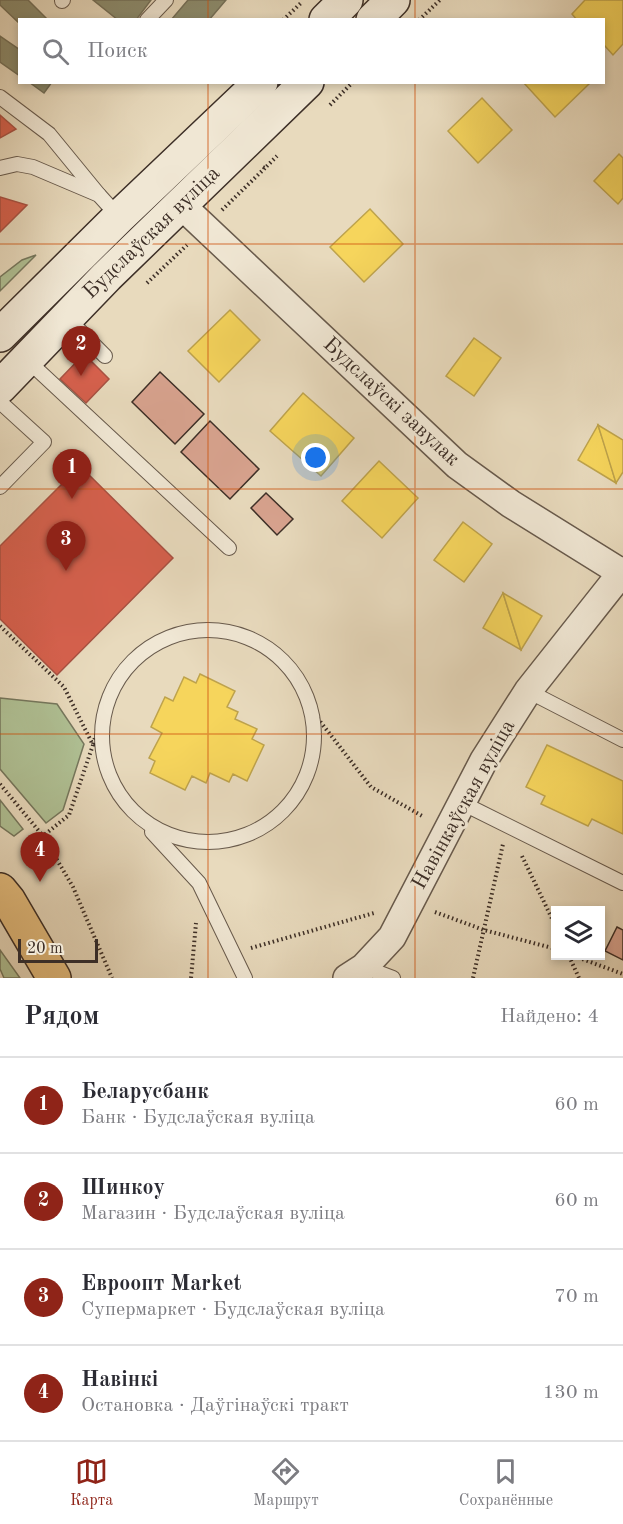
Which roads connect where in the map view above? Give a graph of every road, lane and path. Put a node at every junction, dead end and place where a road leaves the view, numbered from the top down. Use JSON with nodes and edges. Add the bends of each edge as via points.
{"nodes":[{"id":1,"x":166,"y":0,"type":"edge"},
{"id":2,"x":303,"y":0,"type":"edge"},
{"id":3,"x":346,"y":0,"type":"edge"},
{"id":4,"x":393,"y":0,"type":"edge"},
{"id":5,"x":440,"y":0,"type":"edge"},
{"id":6,"x":149,"y":18,"type":"edge"},
{"id":7,"x":286,"y":18,"type":"edge"},
{"id":8,"x":328,"y":18,"type":"edge"},
{"id":9,"x":375,"y":18,"type":"edge"},
{"id":10,"x":421,"y":18,"type":"edge"},
{"id":11,"x":259,"y":84,"type":"edge"},
{"id":12,"x":305,"y":84,"type":"edge"},
{"id":13,"x":0,"y":97,"type":"edge"},
{"id":14,"x":0,"y":168,"type":"edge"},
{"id":15,"x":265,"y":168,"type":"dead end"},
{"id":16,"x":180,"y":204,"type":"junction"},
{"id":17,"x":109,"y":206,"type":"junction"},
{"id":18,"x":204,"y":228,"type":"junction"},
{"id":19,"x":146,"y":284,"type":"dead end"},
{"id":20,"x":66,"y":317,"type":"junction"},
{"id":21,"x":0,"y":335,"type":"edge"},
{"id":22,"x":105,"y":356,"type":"dead end"},
{"id":23,"x":26,"y":360,"type":"junction"},
{"id":24,"x":0,"y":387,"type":"edge"},
{"id":25,"x":0,"y":402,"type":"edge"},
{"id":26,"x":0,"y":487,"type":"edge"},
{"id":27,"x":229,"y":548,"type":"dead end"},
{"id":28,"x":622,"y":572,"type":"edge"},
{"id":29,"x":0,"y":626,"type":"edge"},
{"id":30,"x":528,"y":691,"type":"junction"},
{"id":31,"x":312,"y":711,"type":"junction"},
{"id":32,"x":103,"y":713,"type":"junction"},
{"id":33,"x":623,"y":740,"type":"edge"},
{"id":34,"x":93,"y":745,"type":"junction"},
{"id":35,"x":0,"y":784,"type":"edge"},
{"id":36,"x":462,"y":803,"type":"junction"},
{"id":37,"x":145,"y":824,"type":"junction"},
{"id":38,"x":508,"y":825,"type":"junction"},
{"id":39,"x":448,"y":831,"type":"junction"},
{"id":40,"x":43,"y":836,"type":"junction"},
{"id":41,"x":199,"y":883,"type":"junction"},
{"id":42,"x":623,"y":883,"type":"edge"},
{"id":43,"x":0,"y":890,"type":"edge"},
{"id":44,"x":551,"y":918,"type":"edge"},
{"id":45,"x":571,"y":960,"type":"edge"},
{"id":46,"x":585,"y":960,"type":"edge"},
{"id":47,"x":356,"y":972,"type":"edge"},
{"id":48,"x":623,"y":974,"type":"edge"},
{"id":49,"x":54,"y":978,"type":"edge"},
{"id":50,"x":112,"y":978,"type":"edge"},
{"id":51,"x":191,"y":978,"type":"edge"},
{"id":52,"x":245,"y":978,"type":"edge"},
{"id":53,"x":393,"y":978,"type":"edge"},
{"id":54,"x":473,"y":978,"type":"edge"},
{"id":55,"x":579,"y":978,"type":"edge"}],
"edges":[{"from":1,"to":6,"type":"lane"},
{"from":2,"to":7,"type":"path"},
{"from":3,"to":8,"type":"main road"},
{"from":4,"to":9,"type":"main road"},
{"from":5,"to":10,"type":"path"},
{"from":11,"to":17,"type":"main road","name":"Будслаўская вуліца"},
{"from":12,"to":16,"type":"main road","name":"Будслаўская вуліца"},
{"from":13,"to":17,"type":"lane","via":[[49,134]]},
{"from":14,"to":17,"type":"lane","via":[[17,164],[33,167]]},
{"from":15,"to":18,"type":"path"},
{"from":16,"to":18,"type":"street","name":"Будслаўскі завулак"},
{"from":16,"to":20,"type":"main road","name":"Будслаўская вуліца"},
{"from":17,"to":21,"type":"main road","name":"Будслаўская вуліца"},
{"from":18,"to":19,"type":"path"},
{"from":18,"to":28,"type":"street","name":"Будслаўскі завулак","via":[[458,465],[511,504]]},
{"from":20,"to":22,"type":"lane"},
{"from":20,"to":23,"type":"main road","name":"Будслаўская вуліца"},
{"from":23,"to":24,"type":"main road","name":"Будслаўская вуліца"},
{"from":23,"to":27,"type":"lane"},
{"from":25,"to":26,"type":"lane","via":[[44,442]]},
{"from":28,"to":30,"type":"street","name":"Навінкаўская вуліца"},
{"from":29,"to":34,"type":"path","via":[[64,687]]},
{"from":30,"to":33,"type":"lane"},
{"from":30,"to":36,"type":"street","name":"Навінкаўская вуліца","via":[[484,759]]},
{"from":31,"to":32,"type":"lane","via":[[298,677],[278,655],[247,636],[208,629],[171,636],[139,654],[117,679]]},
{"from":31,"to":37,"type":"lane","via":[[314,752],[301,790],[276,819],[244,837],[209,844],[172,838]]},
{"from":31,"to":39,"type":"path","via":[[371,787]]},
{"from":32,"to":34,"type":"path"},
{"from":32,"to":37,"type":"lane","via":[[101,751],[112,785],[128,809]]},
{"from":34,"to":40,"type":"path","via":[[69,815]]},
{"from":35,"to":40,"type":"path"},
{"from":36,"to":38,"type":"lane"},
{"from":36,"to":39,"type":"street","name":"Навінкаўская вуліца"},
{"from":37,"to":41,"type":"lane"},
{"from":38,"to":42,"type":"lane"},
{"from":38,"to":44,"type":"path"},
{"from":38,"to":54,"type":"path"},
{"from":39,"to":47,"type":"street","name":"Навінкаўская вуліца","via":[[392,937]]},
{"from":40,"to":50,"type":"path","via":[[73,886]]},
{"from":41,"to":51,"type":"path"},
{"from":41,"to":52,"type":"lane"},
{"from":43,"to":49,"type":"main road"},
{"from":45,"to":55,"type":"path"},
{"from":46,"to":48,"type":"path"},
{"from":47,"to":53,"type":"lane"}]}
